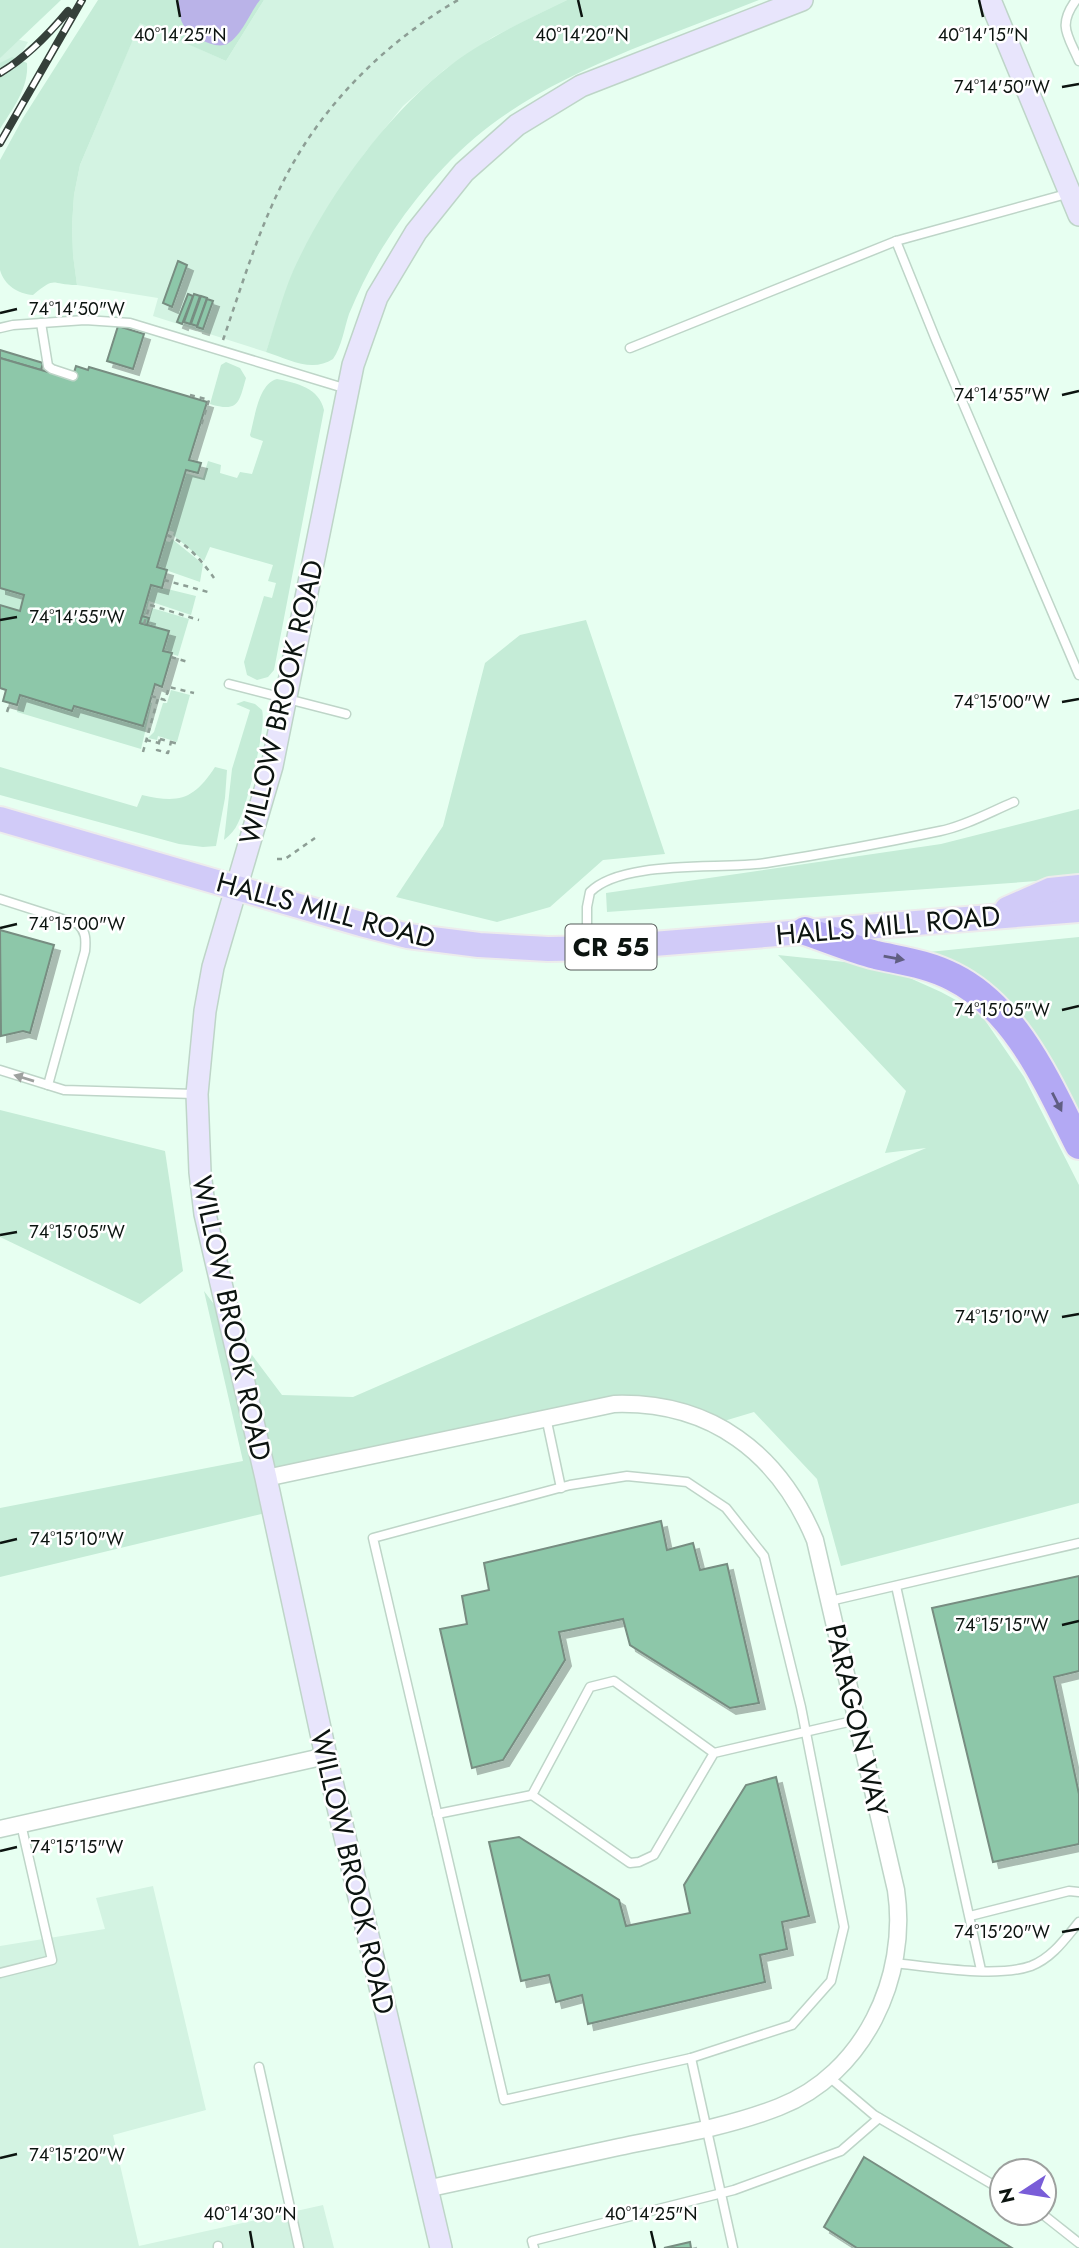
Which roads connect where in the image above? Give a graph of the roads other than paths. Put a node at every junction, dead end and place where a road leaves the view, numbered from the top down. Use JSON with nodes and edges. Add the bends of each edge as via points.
{"nodes":[{"id":1,"x":802,"y":0,"type":"edge"},
{"id":2,"x":990,"y":0,"type":"edge"},
{"id":3,"x":1076,"y":0,"type":"edge"},
{"id":4,"x":1079,"y":61,"type":"edge"},
{"id":5,"x":1070,"y":193,"type":"junction"},
{"id":6,"x":1079,"y":215,"type":"edge"},
{"id":7,"x":896,"y":241,"type":"junction"},
{"id":8,"x":41,"y":323,"type":"junction"},
{"id":9,"x":0,"y":328,"type":"edge"},
{"id":10,"x":630,"y":348,"type":"dead end"},
{"id":11,"x":73,"y":376,"type":"dead end"},
{"id":12,"x":348,"y":389,"type":"junction"},
{"id":13,"x":1079,"y":676,"type":"edge"},
{"id":14,"x":229,"y":684,"type":"dead end"},
{"id":15,"x":285,"y":700,"type":"junction"},
{"id":16,"x":346,"y":714,"type":"dead end"},
{"id":17,"x":1014,"y":803,"type":"dead end"},
{"id":18,"x":0,"y":819,"type":"edge"},
{"id":19,"x":237,"y":887,"type":"junction"},
{"id":20,"x":1079,"y":887,"type":"edge"},
{"id":21,"x":0,"y":899,"type":"edge"},
{"id":22,"x":1079,"y":910,"type":"edge"},
{"id":23,"x":990,"y":916,"type":"junction"},
{"id":24,"x":805,"y":931,"type":"junction"},
{"id":25,"x":587,"y":949,"type":"junction"},
{"id":26,"x":0,"y":1070,"type":"edge"},
{"id":27,"x":48,"y":1085,"type":"junction"},
{"id":28,"x":197,"y":1094,"type":"junction"},
{"id":29,"x":1079,"y":1145,"type":"edge"},
{"id":30,"x":546,"y":1418,"type":"junction"},
{"id":31,"x":266,"y":1478,"type":"junction"},
{"id":32,"x":561,"y":1488,"type":"junction"},
{"id":33,"x":1079,"y":1543,"type":"edge"},
{"id":34,"x":896,"y":1586,"type":"junction"},
{"id":35,"x":830,"y":1601,"type":"junction"},
{"id":36,"x":857,"y":1720,"type":"junction"},
{"id":37,"x":806,"y":1732,"type":"junction"},
{"id":38,"x":714,"y":1753,"type":"junction"},
{"id":39,"x":326,"y":1756,"type":"junction"},
{"id":40,"x":532,"y":1796,"type":"junction"},
{"id":41,"x":437,"y":1814,"type":"junction"},
{"id":42,"x":20,"y":1824,"type":"junction"},
{"id":43,"x":0,"y":1829,"type":"edge"},
{"id":44,"x":1079,"y":1892,"type":"edge"},
{"id":45,"x":970,"y":1916,"type":"junction"},
{"id":46,"x":1079,"y":1922,"type":"edge"},
{"id":47,"x":895,"y":1963,"type":"junction"},
{"id":48,"x":981,"y":1970,"type":"junction"},
{"id":49,"x":0,"y":1973,"type":"edge"},
{"id":50,"x":691,"y":2058,"type":"junction"},
{"id":51,"x":259,"y":2067,"type":"dead end"},
{"id":52,"x":828,"y":2076,"type":"junction"},
{"id":53,"x":879,"y":2118,"type":"junction"},
{"id":54,"x":706,"y":2128,"type":"junction"},
{"id":55,"x":988,"y":2182,"type":"edge"},
{"id":56,"x":426,"y":2189,"type":"junction"},
{"id":57,"x":720,"y":2194,"type":"junction"},
{"id":58,"x":1058,"y":2226,"type":"edge"},
{"id":59,"x":1079,"y":2243,"type":"edge"},
{"id":60,"x":299,"y":2248,"type":"edge"},
{"id":61,"x":441,"y":2248,"type":"edge"},
{"id":62,"x":534,"y":2248,"type":"edge"},
{"id":63,"x":733,"y":2248,"type":"edge"}],
"edges":[{"from":1,"to":12,"type":"street","name":"WILLOW BROOK ROAD","via":[[581,86],[517,125],[464,172],[416,232],[377,297]]},
{"from":2,"to":5,"type":"street"},
{"from":3,"to":4,"type":"lane","via":[[1064,25]]},
{"from":5,"to":6,"type":"street"},
{"from":5,"to":7,"type":"lane"},
{"from":7,"to":10,"type":"lane"},
{"from":7,"to":13,"type":"lane"},
{"from":8,"to":9,"type":"lane"},
{"from":8,"to":11,"type":"lane","via":[[48,366]]},
{"from":8,"to":12,"type":"lane","via":[[130,323]]},
{"from":12,"to":15,"type":"street","name":"WILLOW BROOK ROAD"},
{"from":14,"to":15,"type":"lane"},
{"from":15,"to":16,"type":"lane"},
{"from":15,"to":19,"type":"street","name":"WILLOW BROOK ROAD","via":[[272,766]]},
{"from":17,"to":25,"type":"lane","via":[[943,831],[763,863],[618,876],[590,892]]},
{"from":18,"to":19,"type":"main road","name":"HALLS MILL ROAD","number":"CR 55"},
{"from":19,"to":25,"type":"main road","name":"HALLS MILL ROAD","number":"CR 55","via":[[429,940]]},
{"from":19,"to":28,"type":"street","name":"WILLOW BROOK ROAD","via":[[213,967]]},
{"from":20,"to":23,"type":"main road","via":[[1051,890]]},
{"from":21,"to":27,"type":"lane","via":[[78,924],[86,939]]},
{"from":22,"to":23,"type":"main road","name":"HALLS MILL ROAD","number":"CR 55"},
{"from":23,"to":24,"type":"main road","name":"HALLS MILL ROAD","number":"CR 55"},
{"from":24,"to":25,"type":"main road","name":"HALLS MILL ROAD","number":"CR 55"},
{"from":24,"to":29,"type":"highway","one_way":true,"via":[[876,955],[919,963],[974,990],[1004,1018],[1029,1051]]},
{"from":27,"to":26,"type":"lane","one_way":true},
{"from":27,"to":28,"type":"lane","via":[[64,1090]]},
{"from":28,"to":31,"type":"street","name":"WILLOW BROOK ROAD","via":[[205,1214]]},
{"from":30,"to":31,"type":"street","name":"PARAGON WAY"},
{"from":30,"to":32,"type":"lane"},
{"from":30,"to":35,"type":"street","name":"PARAGON WAY","via":[[614,1404],[638,1404],[680,1411],[727,1431],[766,1461],[793,1494],[815,1540]]},
{"from":31,"to":39,"type":"street","name":"WILLOW BROOK ROAD"},
{"from":32,"to":37,"type":"lane","via":[[627,1476],[687,1482],[726,1508],[764,1556]]},
{"from":32,"to":41,"type":"lane","via":[[373,1538]]},
{"from":33,"to":34,"type":"lane"},
{"from":34,"to":35,"type":"lane"},
{"from":34,"to":45,"type":"lane"},
{"from":35,"to":36,"type":"street","name":"PARAGON WAY"},
{"from":36,"to":37,"type":"lane"},
{"from":36,"to":47,"type":"street","name":"PARAGON WAY","via":[[897,1897]]},
{"from":37,"to":38,"type":"lane"},
{"from":37,"to":50,"type":"lane","via":[[844,1927],[831,1981],[792,2025]]},
{"from":38,"to":40,"type":"lane","via":[[654,1855],[639,1862],[630,1863]]},
{"from":38,"to":40,"type":"lane","via":[[614,1681],[590,1687]]},
{"from":39,"to":42,"type":"street"},
{"from":39,"to":56,"type":"street","name":"WILLOW BROOK ROAD"},
{"from":40,"to":41,"type":"lane"},
{"from":41,"to":50,"type":"lane","via":[[504,2100]]},
{"from":42,"to":43,"type":"street"},
{"from":42,"to":49,"type":"lane","via":[[52,1960]]},
{"from":44,"to":45,"type":"lane"},
{"from":45,"to":48,"type":"lane"},
{"from":46,"to":48,"type":"lane","via":[[1057,1949],[1031,1966]]},
{"from":47,"to":48,"type":"lane"},
{"from":47,"to":52,"type":"street","name":"PARAGON WAY","via":[[876,2017]]},
{"from":50,"to":54,"type":"lane"},
{"from":51,"to":60,"type":"lane"},
{"from":52,"to":53,"type":"lane"},
{"from":52,"to":54,"type":"street","name":"PARAGON WAY","via":[[778,2107]]},
{"from":53,"to":55,"type":"lane"},
{"from":53,"to":57,"type":"lane","via":[[841,2151]]},
{"from":54,"to":56,"type":"street","name":"PARAGON WAY"},
{"from":54,"to":57,"type":"lane"},
{"from":56,"to":61,"type":"street","name":"WILLOW BROOK ROAD"},
{"from":57,"to":62,"type":"lane","via":[[532,2241]]},
{"from":57,"to":63,"type":"lane"},
{"from":58,"to":59,"type":"lane"}]}
